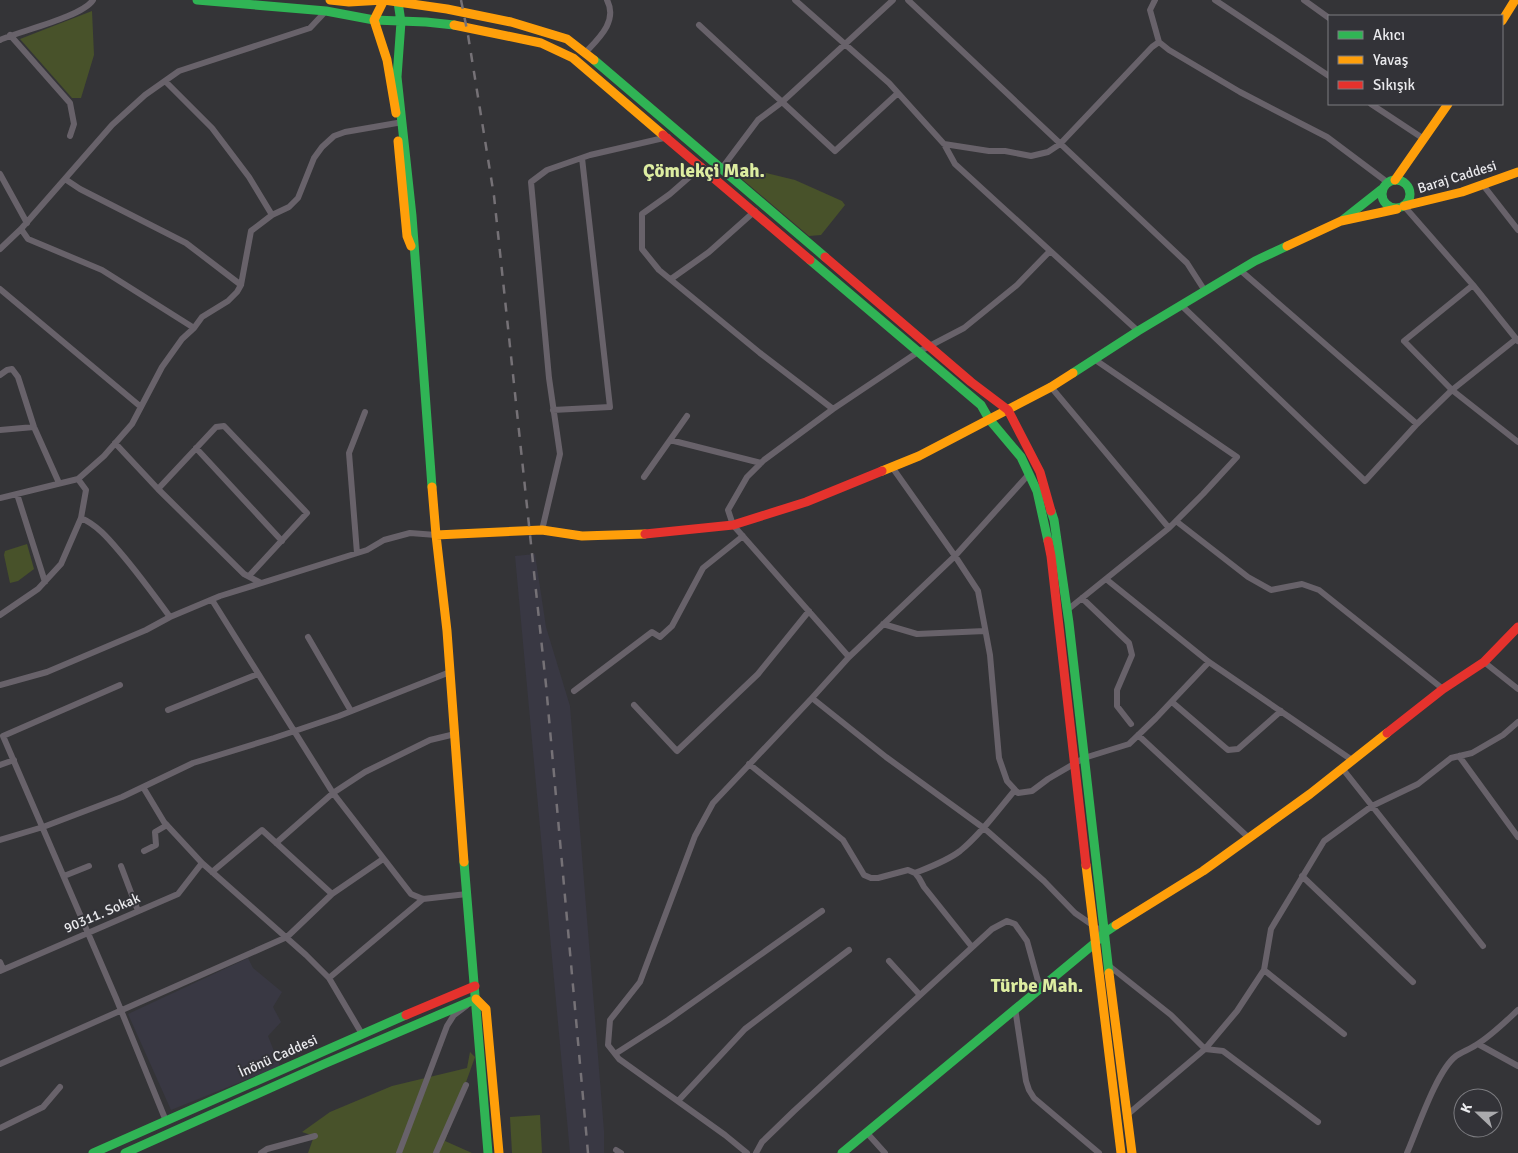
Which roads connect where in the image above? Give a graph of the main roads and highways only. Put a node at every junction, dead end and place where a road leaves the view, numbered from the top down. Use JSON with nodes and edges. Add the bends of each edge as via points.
{"nodes":[{"id":1,"x":197,"y":0,"type":"edge"},
{"id":2,"x":330,"y":0,"type":"edge"},
{"id":3,"x":384,"y":0,"type":"edge"},
{"id":4,"x":1515,"y":0,"type":"edge"},
{"id":5,"x":398,"y":2,"type":"junction"},
{"id":6,"x":1503,"y":19,"type":"edge"},
{"id":7,"x":374,"y":20,"type":"junction"},
{"id":8,"x":401,"y":22,"type":"junction"},
{"id":9,"x":1447,"y":105,"type":"edge"},
{"id":10,"x":1518,"y":172,"type":"edge"},
{"id":11,"x":1388,"y":184,"type":"junction"},
{"id":12,"x":1400,"y":207,"type":"junction"},
{"id":13,"x":1341,"y":221,"type":"junction"},
{"id":14,"x":414,"y":254,"type":"junction"},
{"id":15,"x":1008,"y":410,"type":"junction"},
{"id":16,"x":989,"y":419,"type":"junction"},
{"id":17,"x":436,"y":535,"type":"junction"},
{"id":18,"x":1518,"y":627,"type":"edge"},
{"id":19,"x":1104,"y":933,"type":"junction"},
{"id":20,"x":1095,"y":943,"type":"junction"},
{"id":21,"x":475,"y":986,"type":"junction"},
{"id":22,"x":476,"y":999,"type":"junction"},
{"id":23,"x":93,"y":1153,"type":"edge"},
{"id":24,"x":125,"y":1153,"type":"edge"},
{"id":25,"x":488,"y":1153,"type":"edge"},
{"id":26,"x":499,"y":1153,"type":"edge"},
{"id":27,"x":842,"y":1153,"type":"edge"},
{"id":28,"x":1120,"y":1153,"type":"edge"},
{"id":29,"x":1132,"y":1153,"type":"edge"}],
"edges":[{"from":1,"to":7,"type":"main road","via":[[326,11]]},
{"from":2,"to":3,"type":"main road"},
{"from":3,"to":5,"type":"main road"},
{"from":3,"to":7,"type":"main road"},
{"from":4,"to":6,"type":"main road"},
{"from":5,"to":8,"type":"main road"},
{"from":5,"to":15,"type":"main road","via":[[511,22],[567,39]]},
{"from":7,"to":8,"type":"main road"},
{"from":7,"to":14,"type":"main road","via":[[387,60],[397,123],[407,236]]},
{"from":8,"to":14,"type":"main road","via":[[397,77]]},
{"from":8,"to":16,"type":"main road","via":[[453,25],[541,43],[573,58],[981,404]]},
{"from":9,"to":11,"type":"main road"},
{"from":10,"to":12,"type":"main road","name":"Baraj Caddesi","via":[[1437,199]]},
{"from":11,"to":12,"type":"main road","via":[[1382,197],[1385,204],[1392,208]]},
{"from":11,"to":12,"type":"main road","via":[[1403,181],[1409,187],[1407,203]]},
{"from":11,"to":13,"type":"main road"},
{"from":12,"to":13,"type":"main road","name":"Baraj Caddesi"},
{"from":13,"to":15,"type":"main road","via":[[1255,261],[1051,387]]},
{"from":14,"to":17,"type":"main road"},
{"from":15,"to":16,"type":"main road"},
{"from":15,"to":19,"type":"main road","via":[[1040,472],[1054,520]]},
{"from":16,"to":17,"type":"main road","via":[[919,456],[806,502],[733,525],[635,535],[582,536],[542,530]]},
{"from":16,"to":20,"type":"main road","via":[[1021,457],[1037,491],[1051,556]]},
{"from":17,"to":21,"type":"main road","via":[[448,631]]},
{"from":18,"to":19,"type":"main road","via":[[1484,662],[1249,838]]},
{"from":19,"to":20,"type":"main road"},
{"from":19,"to":29,"type":"main road"},
{"from":20,"to":27,"type":"main road"},
{"from":20,"to":28,"type":"main road"},
{"from":21,"to":22,"type":"main road"},
{"from":21,"to":23,"type":"main road","name":"İnönü Caddesi"},
{"from":22,"to":24,"type":"main road"},
{"from":22,"to":25,"type":"main road"},
{"from":22,"to":26,"type":"main road","via":[[486,1009]]}]}
